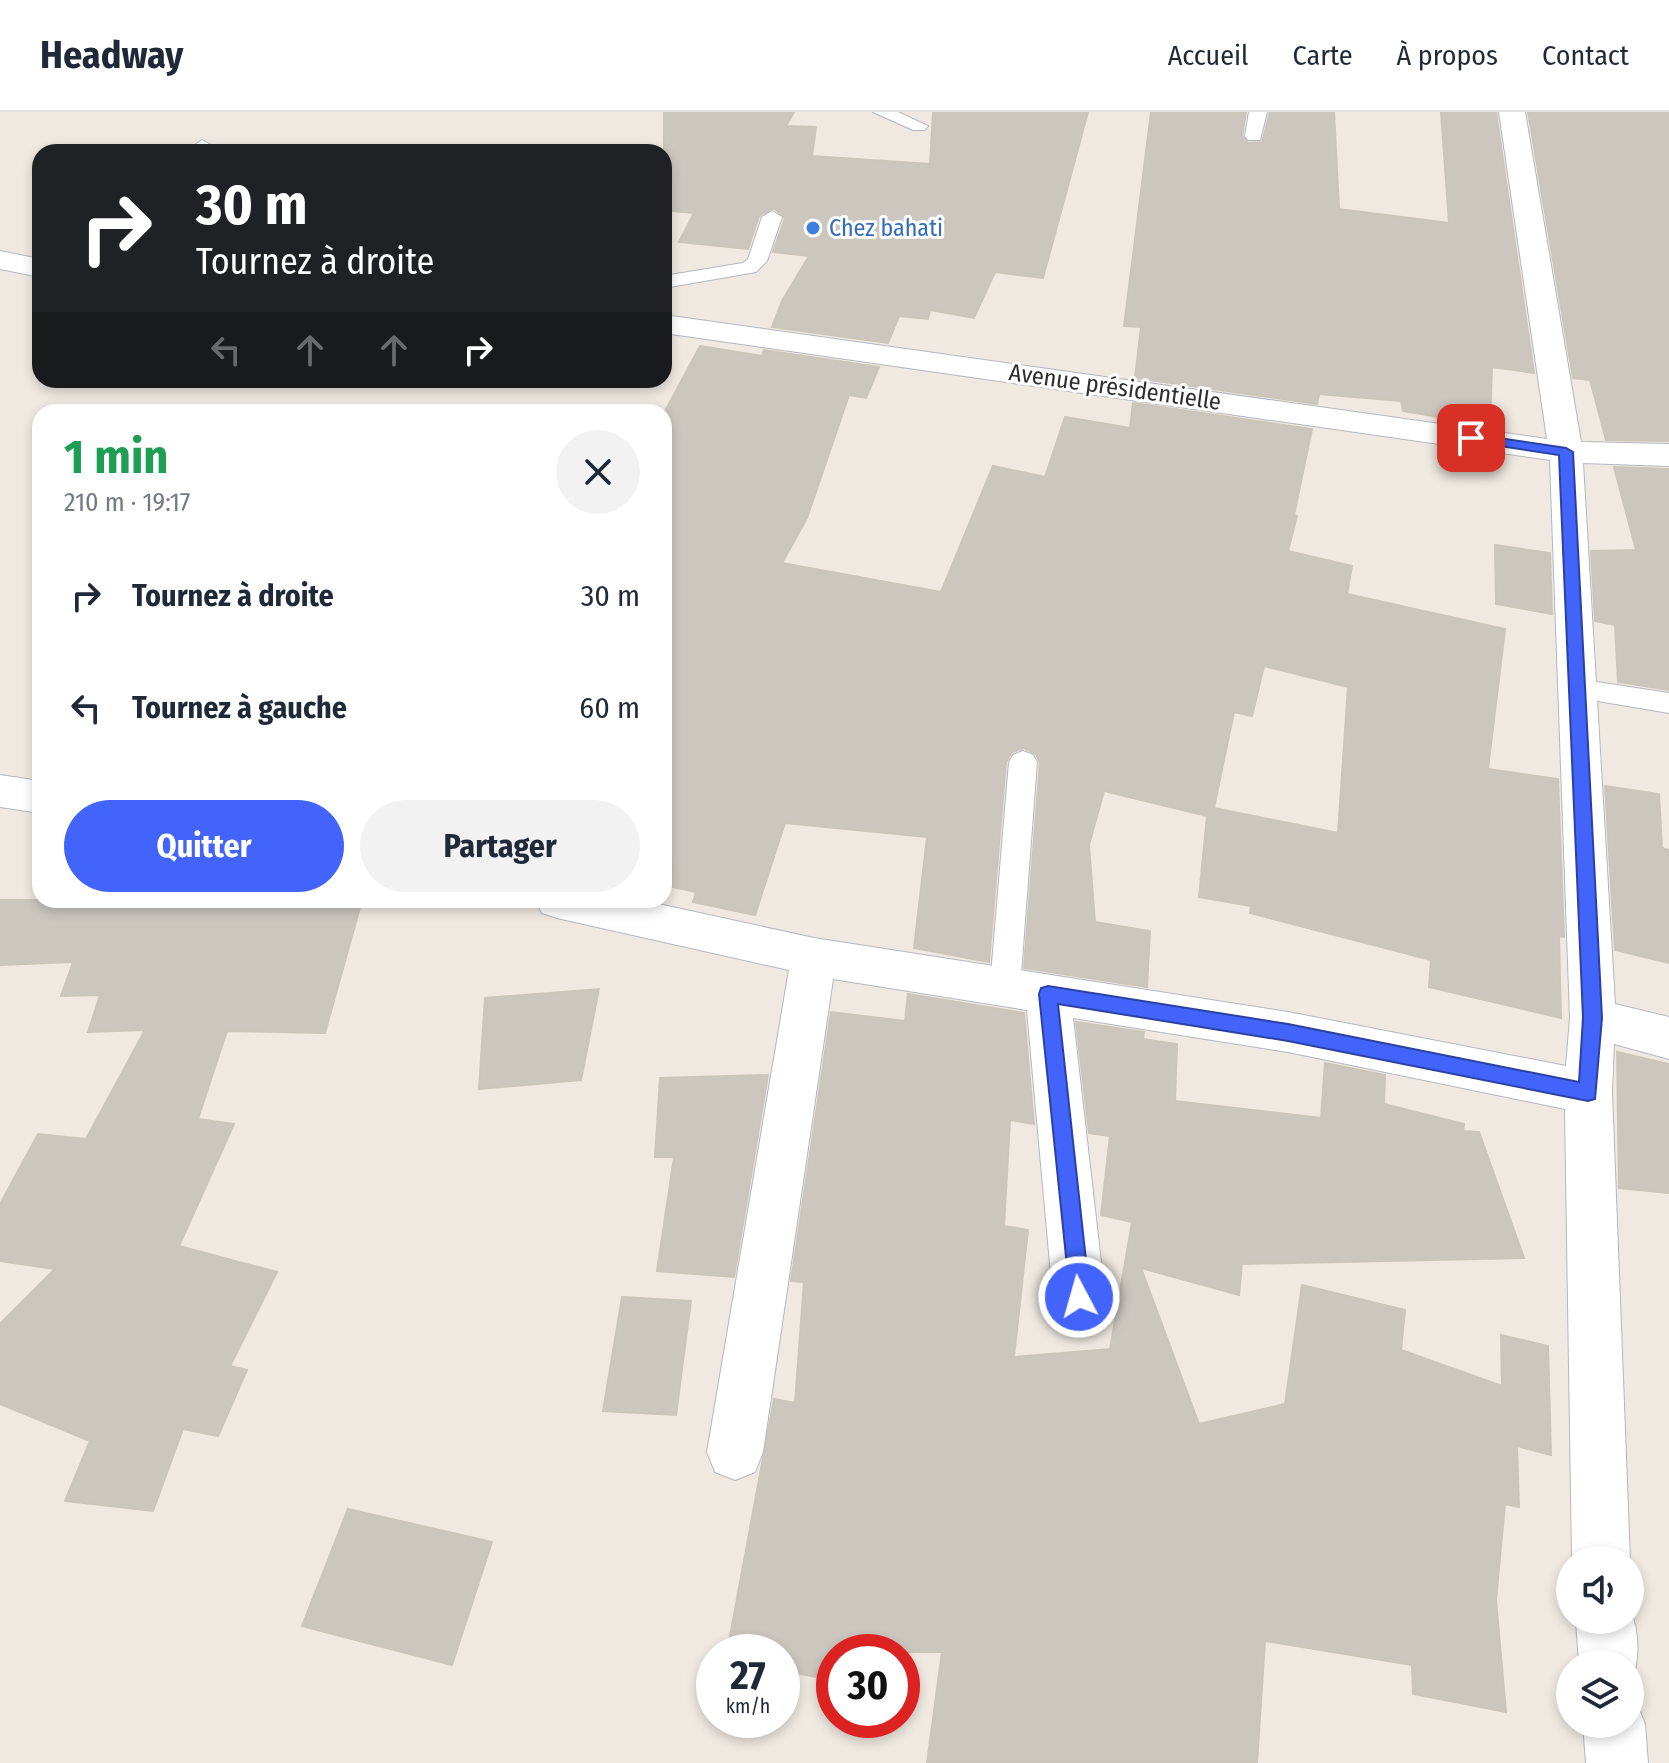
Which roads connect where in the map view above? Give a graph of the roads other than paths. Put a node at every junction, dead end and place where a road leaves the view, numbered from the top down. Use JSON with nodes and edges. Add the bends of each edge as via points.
{"nodes":[{"id":1,"x":882,"y":112,"type":"edge"},
{"id":2,"x":1258,"y":112,"type":"edge"},
{"id":3,"x":1512,"y":112,"type":"edge"},
{"id":4,"x":919,"y":126,"type":"dead end"},
{"id":5,"x":1254,"y":136,"type":"dead end"},
{"id":6,"x":772,"y":217,"type":"dead end"},
{"id":7,"x":0,"y":260,"type":"edge"},
{"id":8,"x":32,"y":266,"type":"edge"},
{"id":9,"x":672,"y":281,"type":"edge"},
{"id":10,"x":672,"y":325,"type":"edge"},
{"id":11,"x":1566,"y":452,"type":"junction"},
{"id":12,"x":1669,"y":455,"type":"edge"},
{"id":13,"x":1577,"y":689,"type":"junction"},
{"id":14,"x":1669,"y":703,"type":"edge"},
{"id":15,"x":1023,"y":762,"type":"dead end"},
{"id":16,"x":0,"y":791,"type":"edge"},
{"id":17,"x":32,"y":796,"type":"edge"},
{"id":18,"x":593,"y":908,"type":"edge"},
{"id":19,"x":814,"y":957,"type":"junction"},
{"id":20,"x":1027,"y":990,"type":"junction"},
{"id":21,"x":1593,"y":1018,"type":"junction"},
{"id":22,"x":1669,"y":1038,"type":"edge"},
{"id":23,"x":1588,"y":1092,"type":"junction"},
{"id":24,"x":1079,"y":1297,"type":"dead end"},
{"id":25,"x":735,"y":1452,"type":"dead end"},
{"id":26,"x":1601,"y":1546,"type":"edge"},
{"id":27,"x":1615,"y":1738,"type":"edge"},
{"id":28,"x":1617,"y":1763,"type":"edge"}],
"edges":[{"from":1,"to":4,"type":"lane"},
{"from":2,"to":5,"type":"lane"},
{"from":3,"to":11,"type":"street"},
{"from":6,"to":9,"type":"lane","via":[[757,261],[749,268]]},
{"from":7,"to":8,"type":"street"},
{"from":10,"to":11,"type":"street","name":"Avenue présidentielle"},
{"from":11,"to":12,"type":"street","name":"Avenue présidentielle"},
{"from":11,"to":13,"type":"street"},
{"from":13,"to":14,"type":"lane"},
{"from":13,"to":21,"type":"street"},
{"from":15,"to":20,"type":"lane"},
{"from":16,"to":17,"type":"street"},
{"from":18,"to":19,"type":"street"},
{"from":19,"to":20,"type":"street"},
{"from":19,"to":25,"type":"street"},
{"from":20,"to":23,"type":"street","via":[[1288,1032]]},
{"from":20,"to":24,"type":"street"},
{"from":21,"to":22,"type":"street"},
{"from":21,"to":23,"type":"street"},
{"from":23,"to":26,"type":"street"},
{"from":27,"to":28,"type":"street"}]}
